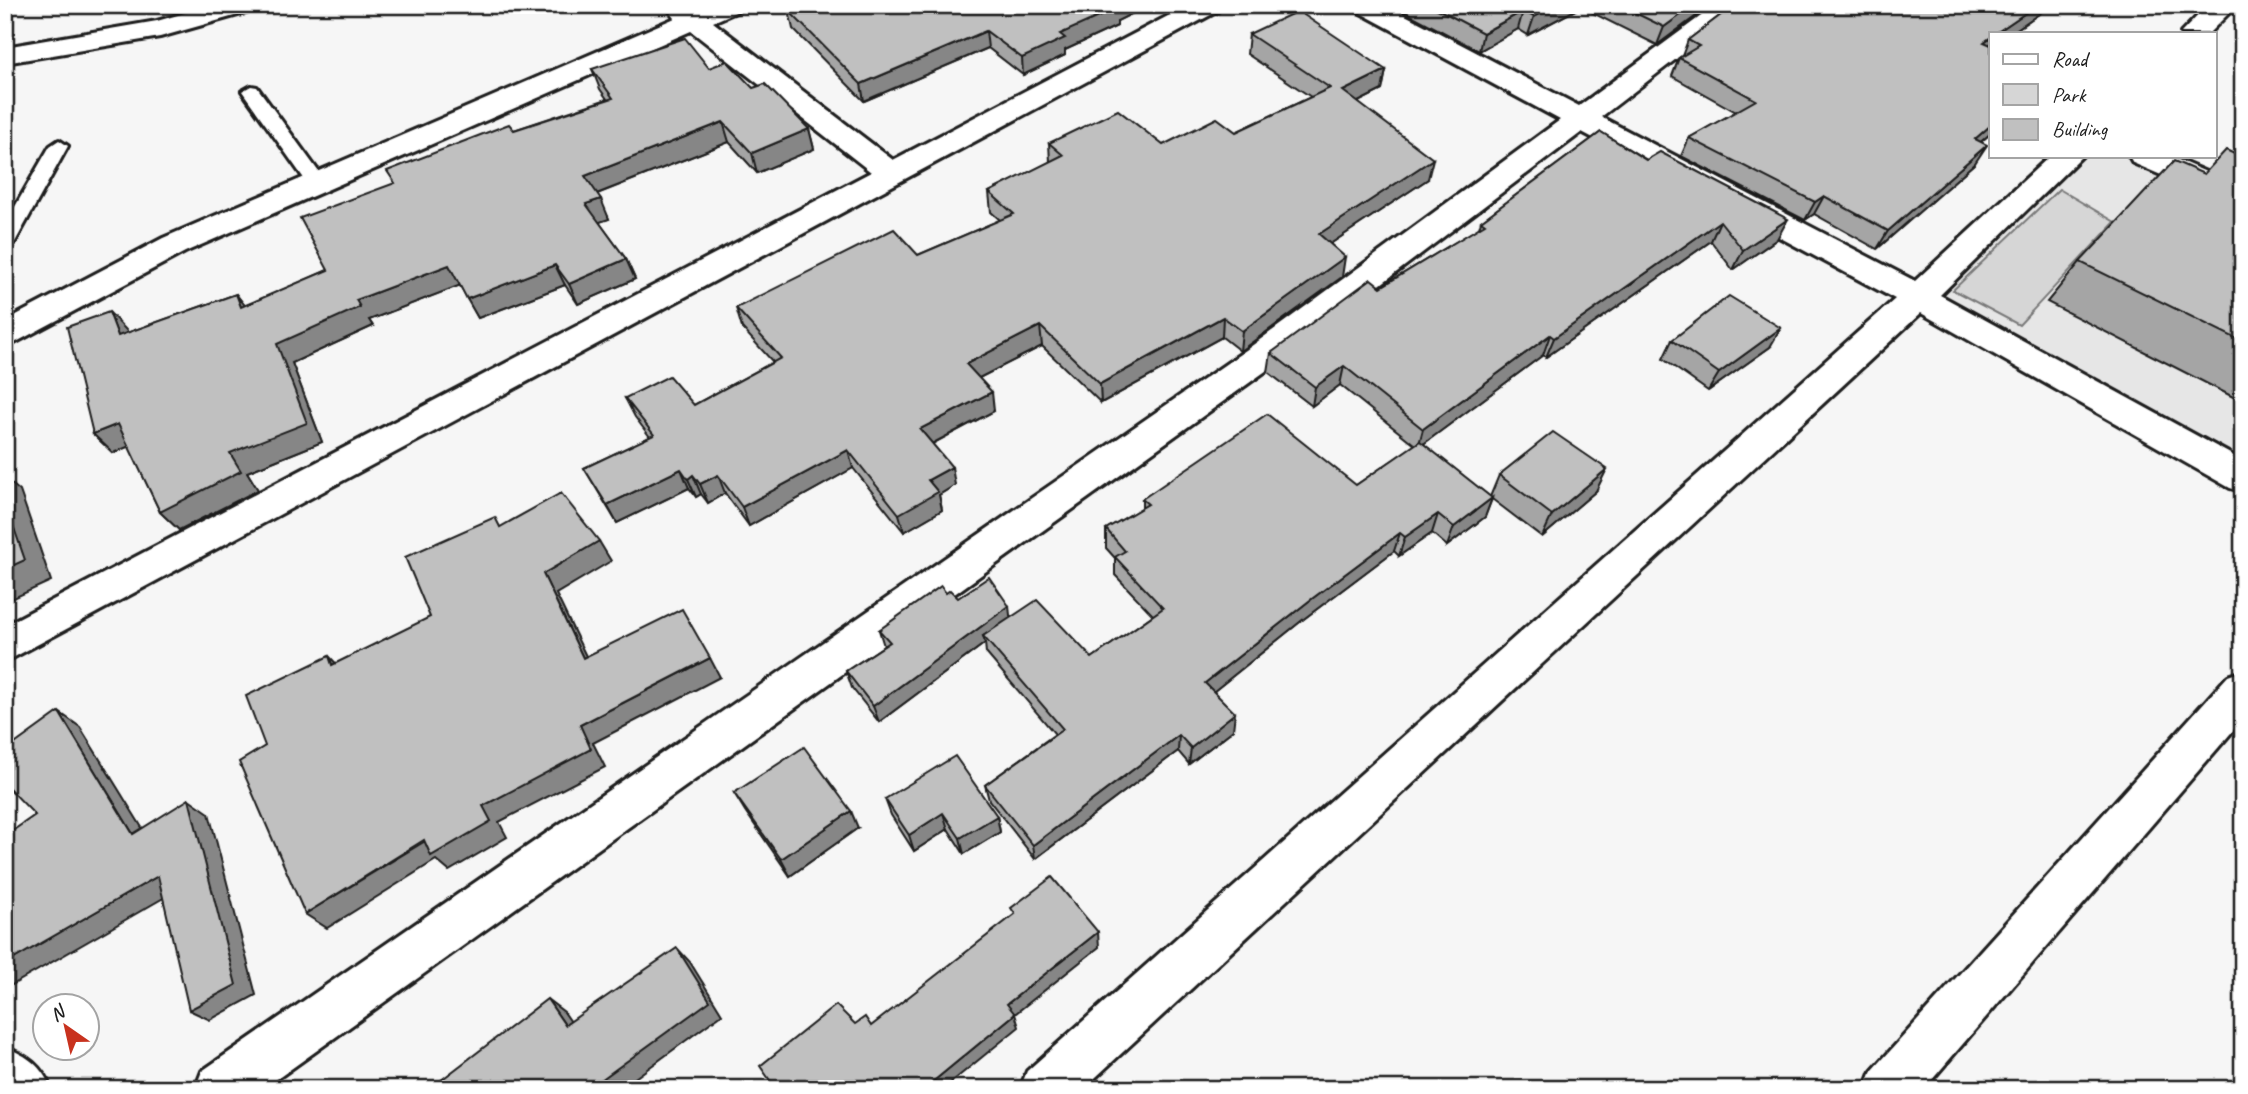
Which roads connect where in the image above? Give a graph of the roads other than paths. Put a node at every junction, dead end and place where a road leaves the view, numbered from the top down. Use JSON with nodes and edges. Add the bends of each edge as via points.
{"nodes":[{"id":1,"x":243,"y":5,"type":"edge"},
{"id":2,"x":729,"y":5,"type":"edge"},
{"id":3,"x":1209,"y":5,"type":"edge"},
{"id":4,"x":1366,"y":5,"type":"edge"},
{"id":5,"x":1733,"y":5,"type":"edge"},
{"id":6,"x":2224,"y":5,"type":"edge"},
{"id":7,"x":684,"y":13,"type":"edge"},
{"id":8,"x":2195,"y":32,"type":"edge"},
{"id":9,"x":5,"y":55,"type":"edge"},
{"id":10,"x":251,"y":92,"type":"dead end"},
{"id":11,"x":1578,"y":120,"type":"junction"},
{"id":12,"x":59,"y":146,"type":"dead end"},
{"id":13,"x":2065,"y":158,"type":"edge"},
{"id":14,"x":2148,"y":158,"type":"edge"},
{"id":15,"x":890,"y":172,"type":"junction"},
{"id":16,"x":317,"y":183,"type":"junction"},
{"id":17,"x":2243,"y":200,"type":"edge"},
{"id":18,"x":5,"y":243,"type":"edge"},
{"id":19,"x":1918,"y":297,"type":"junction"},
{"id":20,"x":5,"y":336,"type":"edge"},
{"id":21,"x":2243,"y":478,"type":"edge"},
{"id":22,"x":5,"y":645,"type":"edge"},
{"id":23,"x":2243,"y":689,"type":"edge"},
{"id":24,"x":5,"y":1072,"type":"edge"},
{"id":25,"x":26,"y":1089,"type":"edge"},
{"id":26,"x":220,"y":1089,"type":"edge"},
{"id":27,"x":1045,"y":1089,"type":"edge"},
{"id":28,"x":1890,"y":1089,"type":"edge"}],
"edges":[{"from":1,"to":9,"type":"street","via":[[160,29]]},
{"from":2,"to":7,"type":"street"},
{"from":3,"to":15,"type":"street"},
{"from":4,"to":11,"type":"street"},
{"from":5,"to":11,"type":"street"},
{"from":6,"to":8,"type":"street"},
{"from":7,"to":15,"type":"street"},
{"from":7,"to":16,"type":"street"},
{"from":10,"to":16,"type":"lane"},
{"from":11,"to":19,"type":"street"},
{"from":11,"to":26,"type":"street","via":[[1258,359]]},
{"from":12,"to":18,"type":"lane"},
{"from":13,"to":19,"type":"street"},
{"from":14,"to":17,"type":"street"},
{"from":15,"to":22,"type":"street"},
{"from":16,"to":20,"type":"street","via":[[174,245]]},
{"from":19,"to":21,"type":"street"},
{"from":19,"to":27,"type":"street"},
{"from":23,"to":28,"type":"street"},
{"from":24,"to":25,"type":"street"}]}
